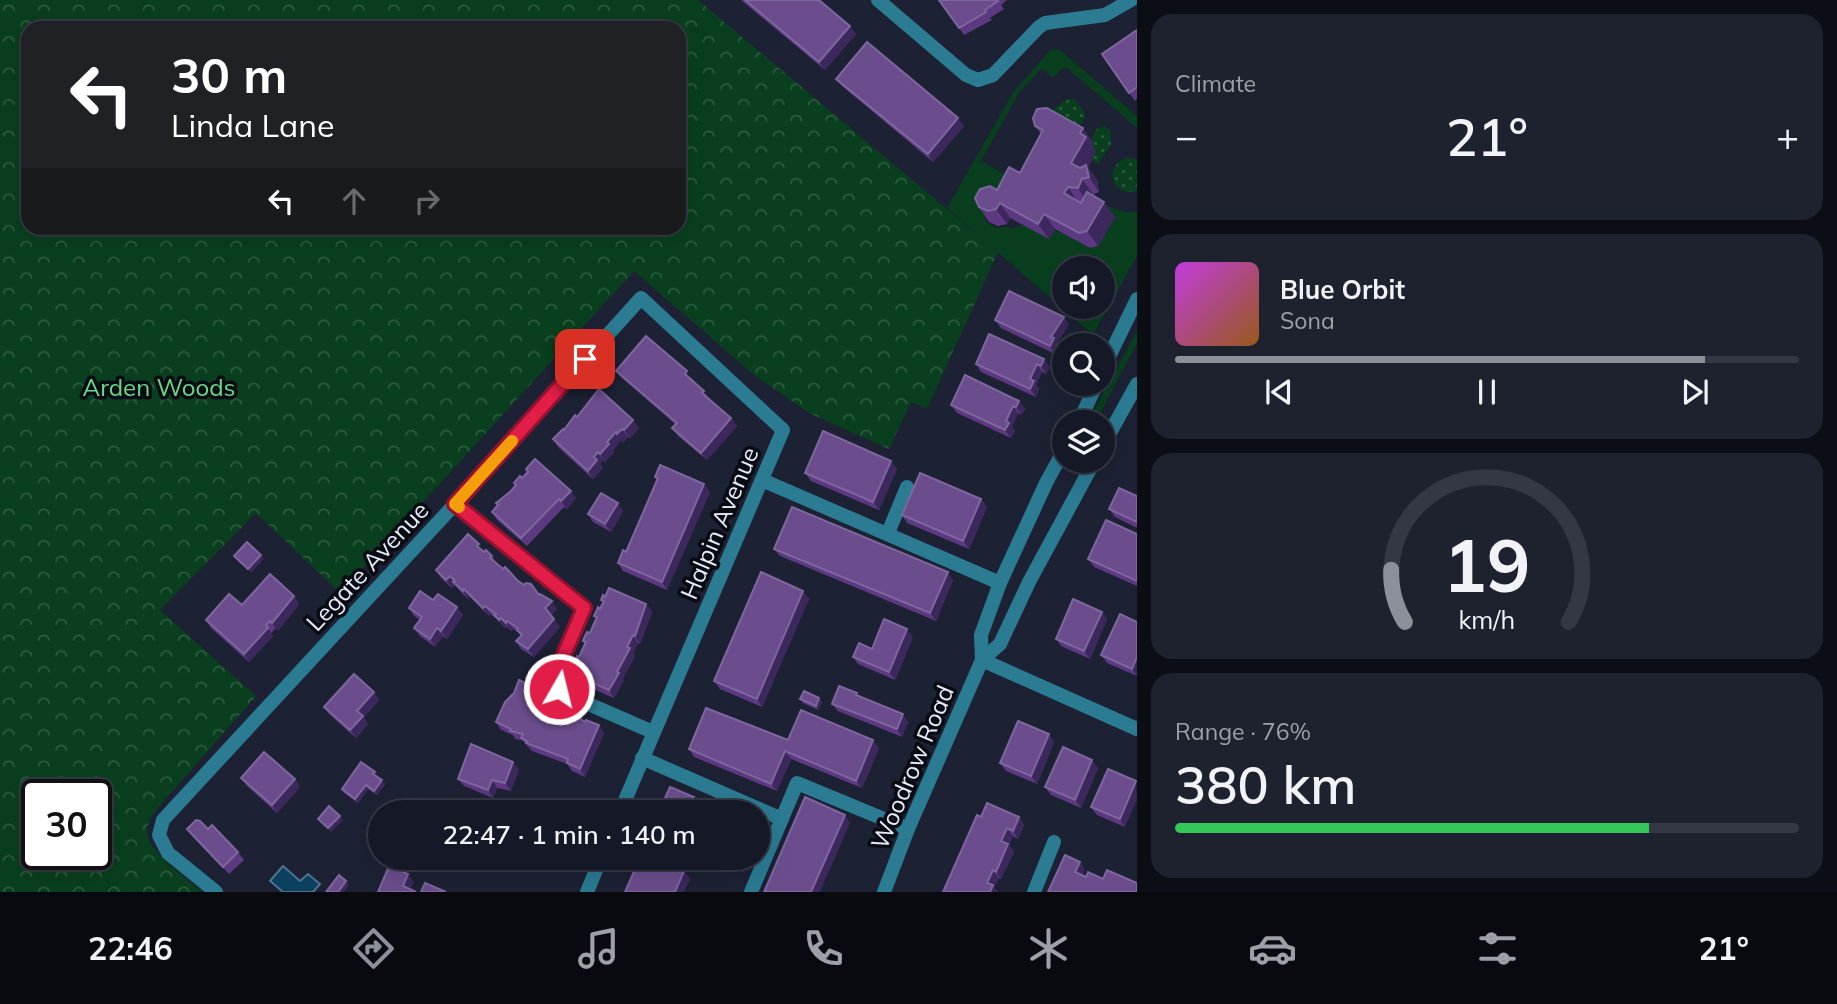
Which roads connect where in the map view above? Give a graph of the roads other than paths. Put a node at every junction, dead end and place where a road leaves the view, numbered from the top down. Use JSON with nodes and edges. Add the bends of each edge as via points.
{"nodes":[{"id":1,"x":878,"y":0,"type":"edge"},
{"id":2,"x":1131,"y":0,"type":"edge"},
{"id":3,"x":641,"y":298,"type":"joint"},
{"id":4,"x":1137,"y":299,"type":"edge"},
{"id":5,"x":1115,"y":344,"type":"edge"},
{"id":6,"x":1137,"y":384,"type":"edge"},
{"id":7,"x":1115,"y":424,"type":"edge"},
{"id":8,"x":1052,"y":472,"type":"edge"},
{"id":9,"x":1088,"y":473,"type":"edge"},
{"id":10,"x":762,"y":480,"type":"junction"},
{"id":11,"x":907,"y":487,"type":"dead end"},
{"id":12,"x":455,"y":504,"type":"junction"},
{"id":13,"x":888,"y":533,"type":"junction"},
{"id":14,"x":1000,"y":583,"type":"junction"},
{"id":15,"x":982,"y":660,"type":"junction"},
{"id":16,"x":1137,"y":729,"type":"edge"},
{"id":17,"x":653,"y":733,"type":"junction"},
{"id":18,"x":642,"y":758,"type":"junction"},
{"id":19,"x":625,"y":800,"type":"edge"},
{"id":20,"x":782,"y":819,"type":"junction"},
{"id":21,"x":908,"y":829,"type":"junction"},
{"id":22,"x":1054,"y":842,"type":"dead end"},
{"id":23,"x":596,"y":870,"type":"edge"},
{"id":24,"x":216,"y":892,"type":"edge"},
{"id":25,"x":587,"y":892,"type":"edge"},
{"id":26,"x":751,"y":892,"type":"edge"},
{"id":27,"x":884,"y":892,"type":"edge"},
{"id":28,"x":1034,"y":892,"type":"edge"}],
"edges":[{"from":1,"to":2,"type":"street","via":[[966,75],[978,80],[993,75],[1045,23],[1105,15]]},
{"from":3,"to":10,"type":"street","name":"Halpin Avenue","via":[[783,430]]},
{"from":3,"to":12,"type":"street","name":"Legate Avenue"},
{"from":4,"to":5,"type":"street"},
{"from":6,"to":7,"type":"street"},
{"from":8,"to":14,"type":"street","name":"Woodrow Road"},
{"from":9,"to":15,"type":"street","name":"Woodrow Road","via":[[1000,644]]},
{"from":10,"to":13,"type":"street"},
{"from":10,"to":17,"type":"street","name":"Halpin Avenue"},
{"from":11,"to":13,"type":"street"},
{"from":12,"to":17,"type":"street","via":[[584,608],[556,673],[555,686]]},
{"from":12,"to":24,"type":"street","name":"Legate Avenue","via":[[163,820],[159,835],[169,853]]},
{"from":13,"to":14,"type":"street"},
{"from":14,"to":15,"type":"street","name":"Woodrow Road","via":[[981,635]]},
{"from":15,"to":16,"type":"street"},
{"from":15,"to":21,"type":"street","name":"Woodrow Road"},
{"from":17,"to":18,"type":"street","name":"Halpin Avenue"},
{"from":18,"to":19,"type":"street","name":"Halpin Avenue"},
{"from":18,"to":20,"type":"street"},
{"from":20,"to":21,"type":"street","via":[[797,783]]},
{"from":20,"to":26,"type":"street"},
{"from":21,"to":27,"type":"street","name":"Woodrow Road"},
{"from":22,"to":28,"type":"street"},
{"from":23,"to":25,"type":"street"}]}
